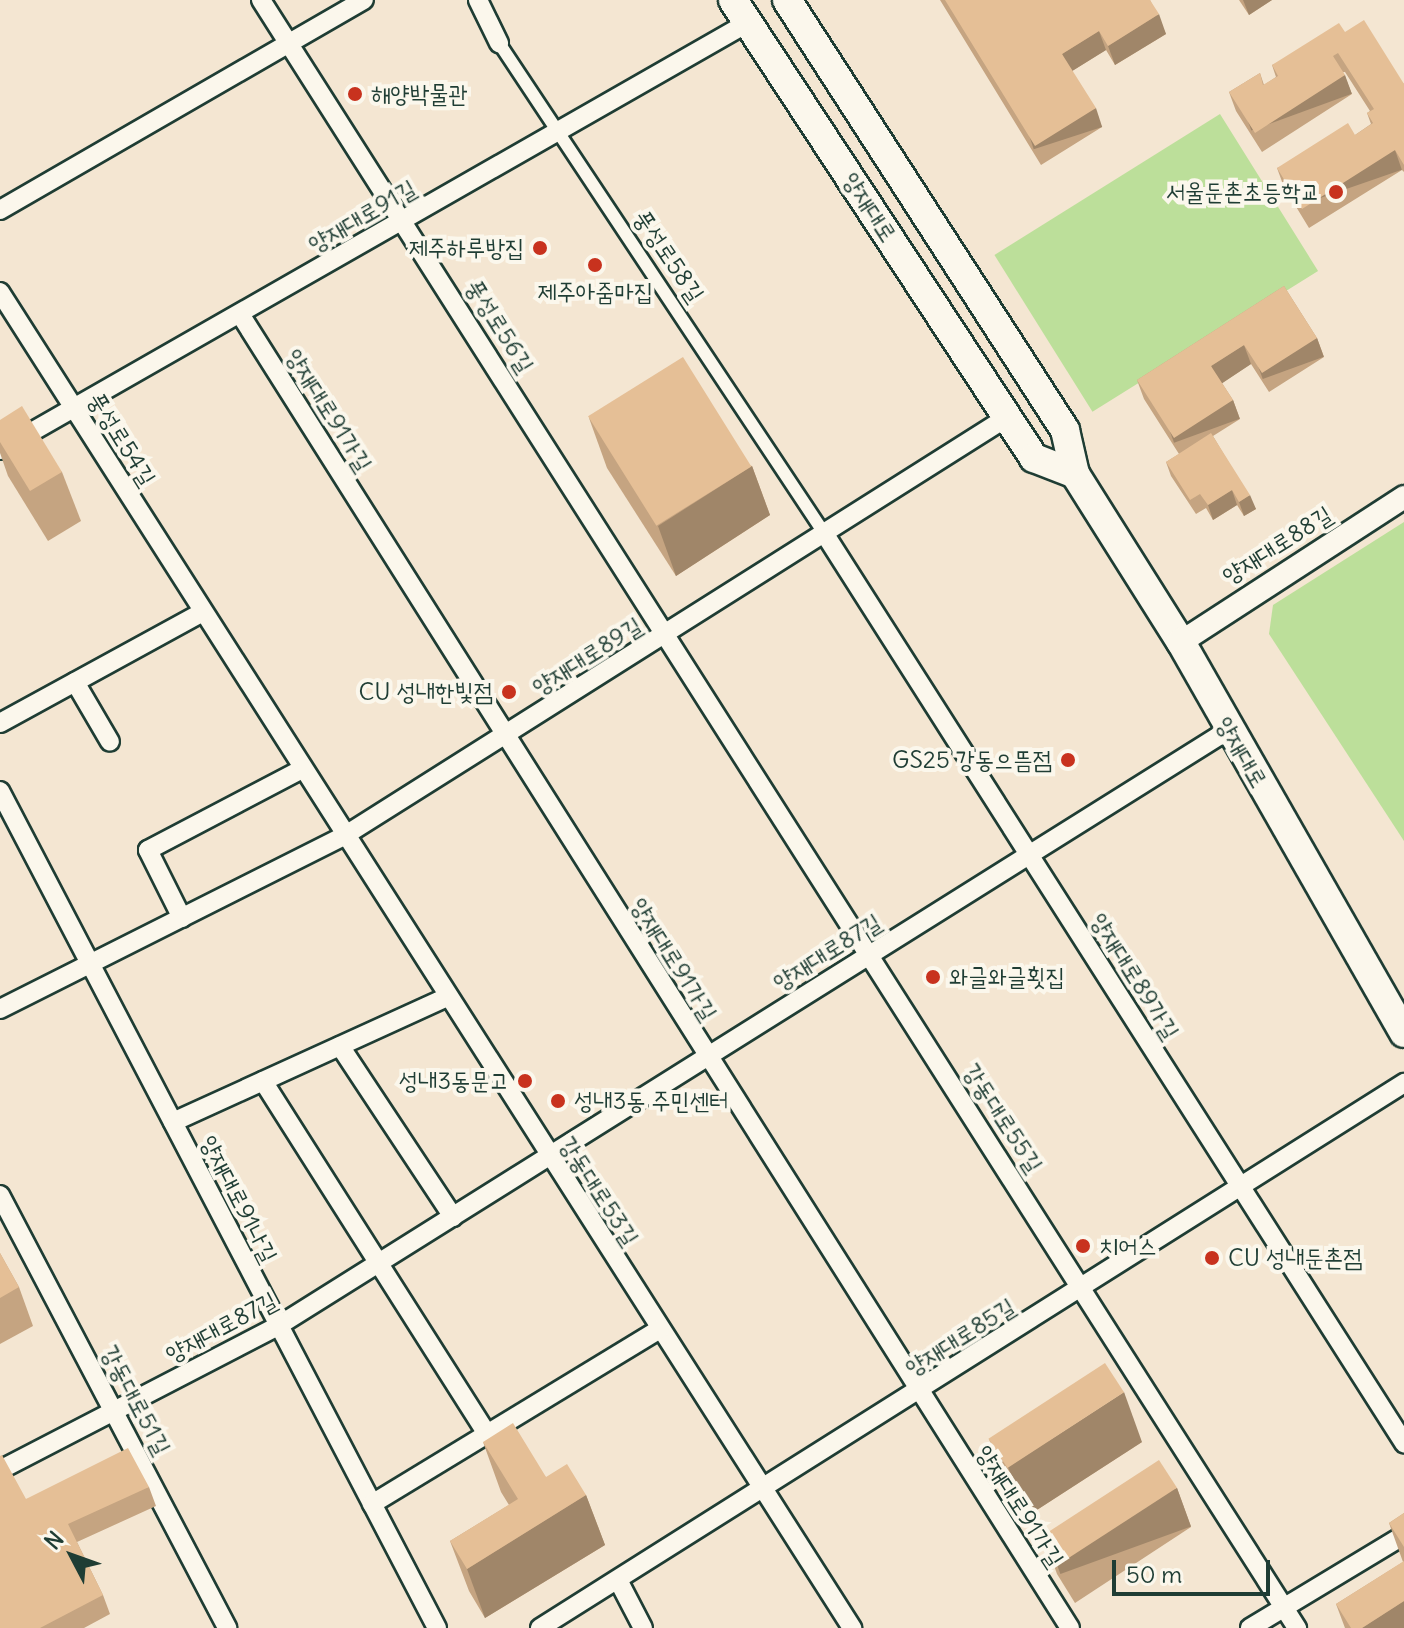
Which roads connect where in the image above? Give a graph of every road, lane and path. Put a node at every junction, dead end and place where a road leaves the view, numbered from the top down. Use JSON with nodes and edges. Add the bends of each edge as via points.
{"nodes":[{"id":1,"x":261,"y":0,"type":"edge"},
{"id":2,"x":364,"y":0,"type":"edge"},
{"id":3,"x":478,"y":0,"type":"edge"},
{"id":4,"x":787,"y":0,"type":"edge"},
{"id":5,"x":740,"y":11,"type":"edge"},
{"id":6,"x":499,"y":43,"type":"joint"},
{"id":7,"x":290,"y":45,"type":"junction"},
{"id":8,"x":557,"y":131,"type":"junction"},
{"id":9,"x":0,"y":210,"type":"edge"},
{"id":10,"x":404,"y":220,"type":"junction"},
{"id":11,"x":0,"y":292,"type":"edge"},
{"id":12,"x":240,"y":314,"type":"junction"},
{"id":13,"x":74,"y":408,"type":"junction"},
{"id":14,"x":1006,"y":418,"type":"junction"},
{"id":15,"x":0,"y":450,"type":"edge"},
{"id":16,"x":1075,"y":474,"type":"junction"},
{"id":17,"x":1404,"y":497,"type":"edge"},
{"id":18,"x":826,"y":536,"type":"junction"},
{"id":19,"x":203,"y":612,"type":"junction"},
{"id":20,"x":667,"y":634,"type":"junction"},
{"id":21,"x":1181,"y":642,"type":"junction"},
{"id":22,"x":75,"y":682,"type":"junction"},
{"id":23,"x":0,"y":723,"type":"edge"},
{"id":24,"x":1228,"y":730,"type":"junction"},
{"id":25,"x":504,"y":736,"type":"junction"},
{"id":26,"x":110,"y":742,"type":"dead end"},
{"id":27,"x":302,"y":769,"type":"junction"},
{"id":28,"x":0,"y":791,"type":"edge"},
{"id":29,"x":344,"y":836,"type":"junction"},
{"id":30,"x":1029,"y":854,"type":"junction"},
{"id":31,"x":182,"y":918,"type":"junction"},
{"id":32,"x":868,"y":954,"type":"junction"},
{"id":33,"x":91,"y":964,"type":"junction"},
{"id":34,"x":447,"y":997,"type":"junction"},
{"id":35,"x":0,"y":1009,"type":"edge"},
{"id":36,"x":1404,"y":1033,"type":"edge"},
{"id":37,"x":340,"y":1046,"type":"junction"},
{"id":38,"x":707,"y":1056,"type":"junction"},
{"id":39,"x":263,"y":1081,"type":"junction"},
{"id":40,"x":1404,"y":1083,"type":"edge"},
{"id":41,"x":173,"y":1122,"type":"junction"},
{"id":42,"x":548,"y":1157,"type":"junction"},
{"id":43,"x":1241,"y":1187,"type":"junction"},
{"id":44,"x":0,"y":1195,"type":"edge"},
{"id":45,"x":453,"y":1217,"type":"junction"},
{"id":46,"x":376,"y":1265,"type":"junction"},
{"id":47,"x":1084,"y":1286,"type":"junction"},
{"id":48,"x":278,"y":1326,"type":"junction"},
{"id":49,"x":660,"y":1329,"type":"junction"},
{"id":50,"x":918,"y":1392,"type":"junction"},
{"id":51,"x":115,"y":1410,"type":"junction"},
{"id":52,"x":487,"y":1434,"type":"junction"},
{"id":53,"x":1404,"y":1443,"type":"edge"},
{"id":54,"x":0,"y":1470,"type":"edge"},
{"id":55,"x":766,"y":1489,"type":"junction"},
{"id":56,"x":372,"y":1504,"type":"junction"},
{"id":57,"x":1404,"y":1535,"type":"edge"},
{"id":58,"x":618,"y":1580,"type":"junction"},
{"id":59,"x":1284,"y":1607,"type":"junction"},
{"id":60,"x":227,"y":1628,"type":"edge"},
{"id":61,"x":437,"y":1628,"type":"edge"},
{"id":62,"x":540,"y":1628,"type":"edge"},
{"id":63,"x":643,"y":1628,"type":"edge"},
{"id":64,"x":852,"y":1628,"type":"edge"},
{"id":65,"x":1070,"y":1628,"type":"edge"},
{"id":66,"x":1250,"y":1628,"type":"edge"},
{"id":67,"x":1297,"y":1628,"type":"edge"}],
"edges":[{"from":1,"to":7,"type":"street","name":"풍성로56길"},
{"from":2,"to":7,"type":"street"},
{"from":3,"to":6,"type":"street","name":"풍성로58길"},
{"from":4,"to":16,"type":"main road","name":"양재대로","via":[[1065,430]]},
{"from":5,"to":8,"type":"street","name":"양재대로91길"},
{"from":5,"to":14,"type":"main road","name":"양재대로"},
{"from":6,"to":8,"type":"street","name":"풍성로58길"},
{"from":7,"to":9,"type":"street"},
{"from":7,"to":10,"type":"street","name":"풍성로56길"},
{"from":8,"to":10,"type":"street","name":"양재대로91길"},
{"from":8,"to":18,"type":"street","name":"풍성로58길"},
{"from":10,"to":12,"type":"street","name":"양재대로91길"},
{"from":10,"to":20,"type":"street","name":"풍성로56길"},
{"from":11,"to":13,"type":"street","name":"풍성로54길"},
{"from":12,"to":13,"type":"street","name":"양재대로91길"},
{"from":12,"to":25,"type":"street","name":"양재대로91가길"},
{"from":13,"to":15,"type":"street","name":"양재대로91길"},
{"from":13,"to":19,"type":"street","name":"풍성로54길"},
{"from":14,"to":16,"type":"main road","name":"양재대로","via":[[1034,458]]},
{"from":14,"to":18,"type":"street","name":"양재대로89길"},
{"from":16,"to":21,"type":"main road","name":"양재대로"},
{"from":17,"to":21,"type":"street","name":"양재대로88길"},
{"from":18,"to":20,"type":"street","name":"양재대로89길"},
{"from":18,"to":30,"type":"street","name":"양재대로89가길"},
{"from":19,"to":22,"type":"street"},
{"from":19,"to":27,"type":"street","name":"풍성로54길"},
{"from":20,"to":25,"type":"street","name":"양재대로89길"},
{"from":20,"to":32,"type":"street","name":"강동대로55길"},
{"from":21,"to":24,"type":"main road","name":"양재대로"},
{"from":22,"to":23,"type":"street"},
{"from":22,"to":26,"type":"street"},
{"from":24,"to":30,"type":"street","name":"양재대로87길"},
{"from":24,"to":36,"type":"main road","name":"양재대로"},
{"from":25,"to":29,"type":"street","name":"양재대로89길"},
{"from":25,"to":38,"type":"street","name":"양재대로91가길"},
{"from":27,"to":29,"type":"street","name":"풍성로54길"},
{"from":27,"to":31,"type":"street","via":[[148,850]]},
{"from":28,"to":33,"type":"street","name":"양재대로91나길"},
{"from":29,"to":31,"type":"street","name":"양재대로89길"},
{"from":29,"to":34,"type":"street","name":"강동대로53길"},
{"from":30,"to":32,"type":"street","name":"양재대로87길"},
{"from":30,"to":43,"type":"street","name":"양재대로89가길"},
{"from":31,"to":33,"type":"street","name":"양재대로89길"},
{"from":32,"to":38,"type":"street","name":"양재대로87길"},
{"from":32,"to":47,"type":"street","name":"강동대로55길"},
{"from":33,"to":35,"type":"street","name":"양재대로89길"},
{"from":33,"to":41,"type":"street","name":"양재대로91나길"},
{"from":34,"to":37,"type":"street"},
{"from":34,"to":42,"type":"street","name":"강동대로53길"},
{"from":37,"to":39,"type":"street"},
{"from":37,"to":45,"type":"street"},
{"from":38,"to":42,"type":"street","name":"양재대로87길"},
{"from":38,"to":50,"type":"street","name":"양재대로91가길"},
{"from":39,"to":41,"type":"street"},
{"from":39,"to":46,"type":"street"},
{"from":40,"to":43,"type":"street","name":"양재대로85길"},
{"from":41,"to":48,"type":"street","name":"양재대로91나길"},
{"from":42,"to":45,"type":"street","name":"양재대로87길"},
{"from":42,"to":49,"type":"street","name":"강동대로53길"},
{"from":43,"to":47,"type":"street","name":"양재대로85길"},
{"from":43,"to":53,"type":"street","name":"양재대로89가길"},
{"from":44,"to":51,"type":"street","name":"강동대로51길"},
{"from":45,"to":46,"type":"street","name":"양재대로87길"},
{"from":46,"to":48,"type":"street","name":"양재대로87길"},
{"from":46,"to":52,"type":"street"},
{"from":47,"to":50,"type":"street","name":"양재대로85길"},
{"from":47,"to":59,"type":"street","name":"강동대로55길"},
{"from":48,"to":51,"type":"street","name":"양재대로87길"},
{"from":48,"to":56,"type":"street","name":"양재대로91나길"},
{"from":49,"to":52,"type":"street"},
{"from":49,"to":55,"type":"street","name":"강동대로53길"},
{"from":50,"to":55,"type":"street","name":"양재대로85길"},
{"from":50,"to":65,"type":"street","name":"양재대로91가길"},
{"from":51,"to":54,"type":"street","name":"양재대로87길"},
{"from":51,"to":60,"type":"street","name":"강동대로51길"},
{"from":52,"to":56,"type":"street"},
{"from":55,"to":58,"type":"street","name":"양재대로85길"},
{"from":55,"to":64,"type":"street","name":"강동대로53길"},
{"from":56,"to":61,"type":"street","name":"양재대로91나길"},
{"from":57,"to":59,"type":"street"},
{"from":58,"to":62,"type":"street","name":"양재대로85길"},
{"from":58,"to":63,"type":"street"},
{"from":59,"to":66,"type":"street"},
{"from":59,"to":67,"type":"street","name":"강동대로55길"}]}
